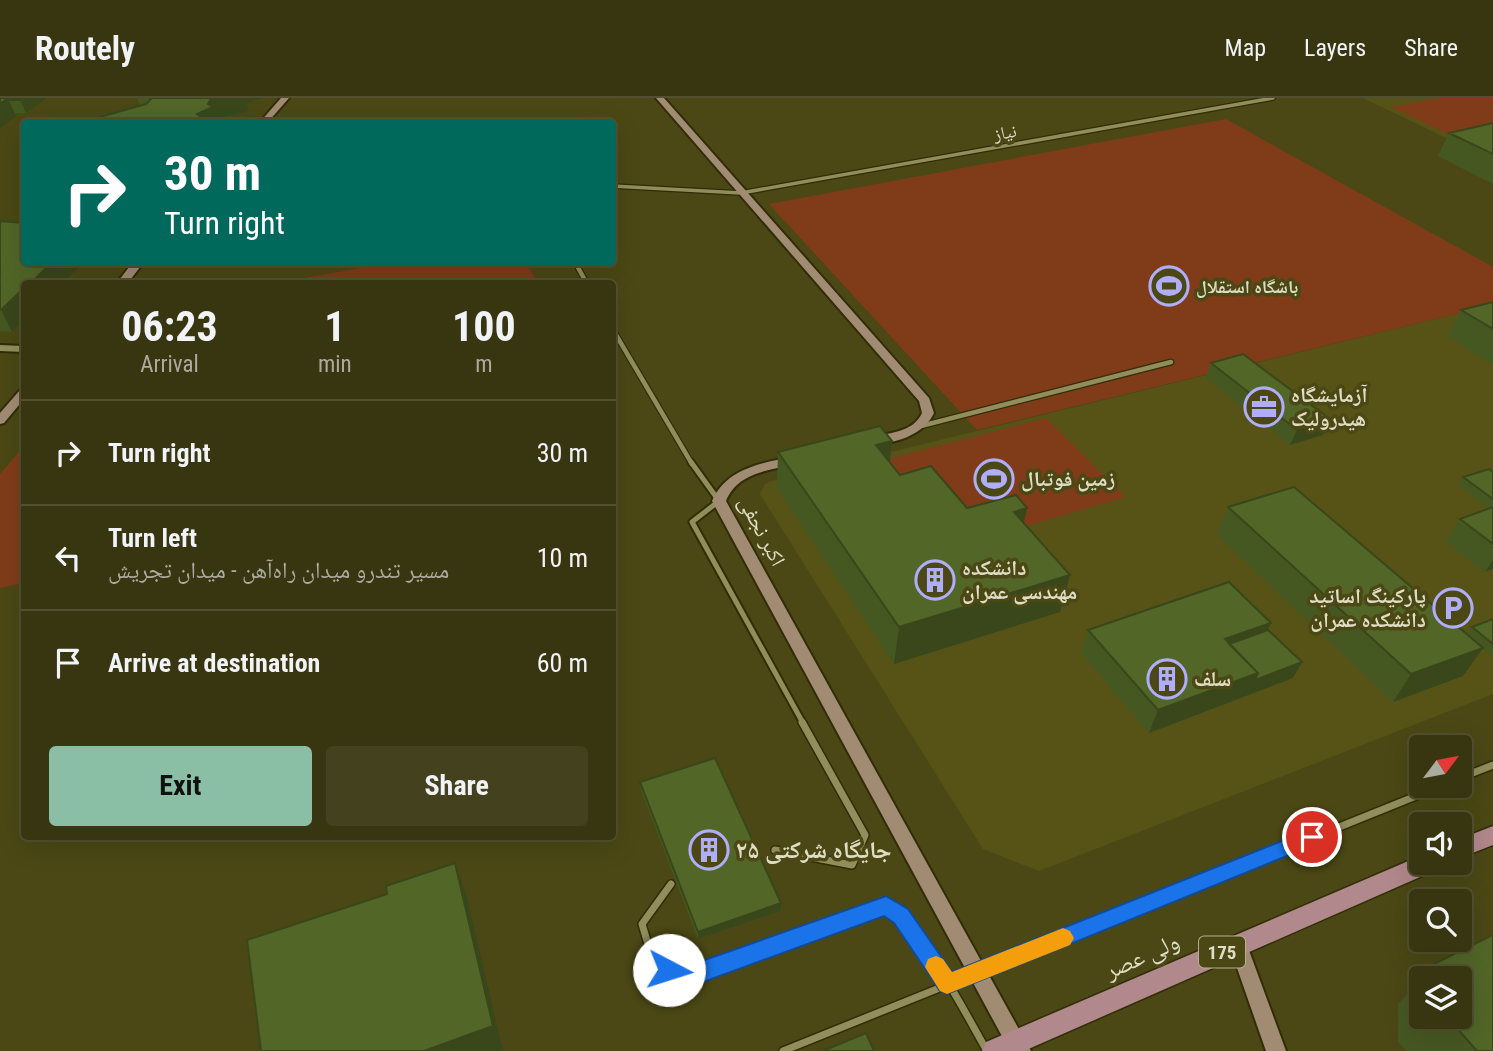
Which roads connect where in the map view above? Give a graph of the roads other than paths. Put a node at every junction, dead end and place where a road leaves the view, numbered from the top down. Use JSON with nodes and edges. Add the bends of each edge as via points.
{"nodes":[{"id":1,"x":285,"y":98,"type":"edge"},
{"id":2,"x":660,"y":98,"type":"edge"},
{"id":3,"x":1273,"y":98,"type":"edge"},
{"id":4,"x":267,"y":119,"type":"edge"},
{"id":5,"x":616,"y":186,"type":"edge"},
{"id":6,"x":741,"y":193,"type":"junction"},
{"id":7,"x":136,"y":266,"type":"edge"},
{"id":8,"x":124,"y":280,"type":"edge"},
{"id":9,"x":616,"y":335,"type":"edge"},
{"id":10,"x":0,"y":348,"type":"edge"},
{"id":11,"x":21,"y":349,"type":"edge"},
{"id":12,"x":1171,"y":362,"type":"dead end"},
{"id":13,"x":21,"y":396,"type":"edge"},
{"id":14,"x":0,"y":420,"type":"edge"},
{"id":15,"x":921,"y":426,"type":"junction"},
{"id":16,"x":861,"y":443,"type":"edge"},
{"id":17,"x":810,"y":456,"type":"edge"},
{"id":18,"x":719,"y":502,"type":"junction"},
{"id":19,"x":1493,"y":765,"type":"edge"},
{"id":20,"x":1472,"y":773,"type":"edge"},
{"id":21,"x":1411,"y":798,"type":"edge"},
{"id":22,"x":1493,"y":835,"type":"edge"},
{"id":23,"x":1472,"y":844,"type":"edge"},
{"id":24,"x":775,"y":850,"type":"dead end"},
{"id":25,"x":1409,"y":871,"type":"edge"},
{"id":26,"x":671,"y":884,"type":"dead end"},
{"id":27,"x":1238,"y":945,"type":"junction"},
{"id":28,"x":979,"y":971,"type":"junction"},
{"id":29,"x":947,"y":984,"type":"junction"},
{"id":30,"x":1011,"y":1048,"type":"edge"},
{"id":31,"x":783,"y":1051,"type":"edge"},
{"id":32,"x":987,"y":1051,"type":"edge"},
{"id":33,"x":1276,"y":1051,"type":"edge"}],
"edges":[{"from":1,"to":4,"type":"main road"},
{"from":2,"to":6,"type":"main road"},
{"from":3,"to":6,"type":"lane","name":"نیاز"},
{"from":5,"to":6,"type":"lane","name":"نیاز"},
{"from":6,"to":15,"type":"main road","via":[[925,400],[928,413]]},
{"from":7,"to":8,"type":"main road"},
{"from":9,"to":18,"type":"lane"},
{"from":10,"to":11,"type":"street"},
{"from":12,"to":15,"type":"lane"},
{"from":13,"to":14,"type":"main road"},
{"from":15,"to":16,"type":"main road"},
{"from":17,"to":18,"type":"main road","name":"اکبر نجفی","via":[[745,474],[724,488]]},
{"from":18,"to":24,"type":"lane","via":[[692,522],[865,835],[852,865]]},
{"from":18,"to":28,"type":"main road","name":"اکبر نجفی"},
{"from":19,"to":20,"type":"lane"},
{"from":21,"to":28,"type":"lane"},
{"from":22,"to":23,"type":"main road"},
{"from":25,"to":27,"type":"main road","name":"ولی عصر","number":"175"},
{"from":26,"to":29,"type":"lane","via":[[642,924],[653,961],[684,978],[886,906],[901,916]]},
{"from":27,"to":30,"type":"main road","name":"ولی عصر","number":"175"},
{"from":27,"to":33,"type":"main road"},
{"from":28,"to":29,"type":"lane"},
{"from":28,"to":30,"type":"main road","name":"اکبر نجفی"},
{"from":29,"to":31,"type":"lane"},
{"from":29,"to":32,"type":"lane"}]}
